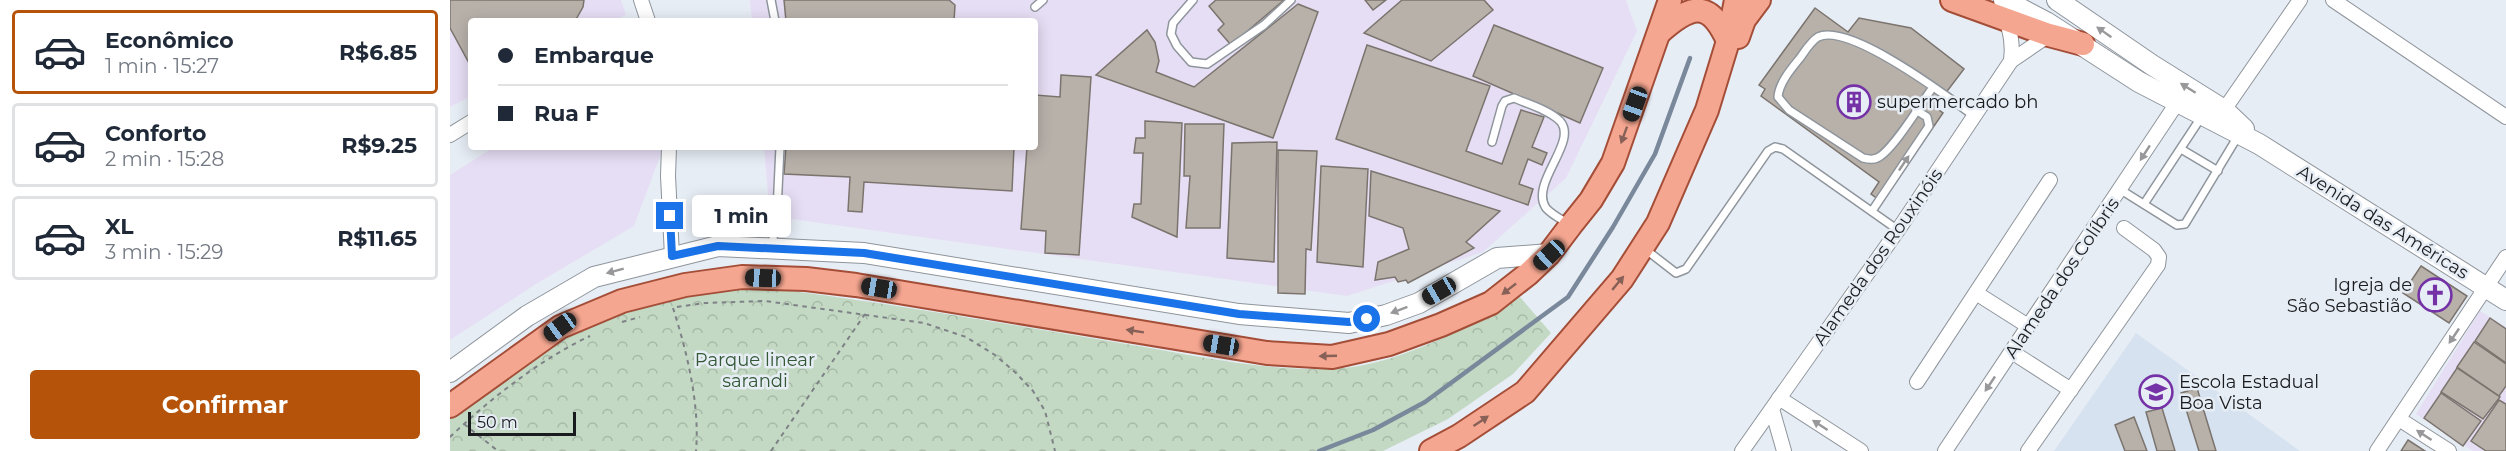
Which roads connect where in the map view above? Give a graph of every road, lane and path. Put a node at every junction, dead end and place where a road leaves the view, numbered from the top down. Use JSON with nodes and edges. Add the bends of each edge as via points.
{"nodes":[{"id":1,"x":641,"y":0,"type":"edge"},
{"id":2,"x":771,"y":0,"type":"edge"},
{"id":3,"x":1043,"y":0,"type":"edge"},
{"id":4,"x":1193,"y":0,"type":"edge"},
{"id":5,"x":1291,"y":0,"type":"edge"},
{"id":6,"x":1736,"y":0,"type":"edge"},
{"id":7,"x":1759,"y":0,"type":"edge"},
{"id":8,"x":1952,"y":0,"type":"edge"},
{"id":9,"x":2056,"y":0,"type":"edge"},
{"id":10,"x":2300,"y":0,"type":"edge"},
{"id":11,"x":2333,"y":0,"type":"edge"},
{"id":12,"x":1668,"y":2,"type":"edge"},
{"id":13,"x":1035,"y":7,"type":"dead end"},
{"id":14,"x":2004,"y":9,"type":"edge"},
{"id":15,"x":643,"y":18,"type":"edge"},
{"id":16,"x":774,"y":18,"type":"edge"},
{"id":17,"x":1660,"y":32,"type":"junction"},
{"id":18,"x":2049,"y":35,"type":"junction"},
{"id":19,"x":1728,"y":41,"type":"junction"},
{"id":20,"x":2082,"y":44,"type":"junction"},
{"id":21,"x":2011,"y":61,"type":"junction"},
{"id":22,"x":1933,"y":87,"type":"junction"},
{"id":23,"x":2177,"y":103,"type":"junction"},
{"id":24,"x":1707,"y":110,"type":"junction"},
{"id":25,"x":1916,"y":110,"type":"junction"},
{"id":26,"x":2224,"y":110,"type":"junction"},
{"id":27,"x":2203,"y":116,"type":"junction"},
{"id":28,"x":1975,"y":117,"type":"junction"},
{"id":29,"x":2506,"y":117,"type":"edge"},
{"id":30,"x":468,"y":124,"type":"edge"},
{"id":31,"x":2239,"y":134,"type":"junction"},
{"id":32,"x":450,"y":135,"type":"edge"},
{"id":33,"x":1492,"y":142,"type":"dead end"},
{"id":34,"x":2259,"y":144,"type":"junction"},
{"id":35,"x":2181,"y":149,"type":"junction"},
{"id":36,"x":669,"y":150,"type":"edge"},
{"id":37,"x":780,"y":150,"type":"edge"},
{"id":38,"x":2218,"y":171,"type":"junction"},
{"id":39,"x":2050,"y":180,"type":"dead end"},
{"id":40,"x":2121,"y":190,"type":"junction"},
{"id":41,"x":2144,"y":204,"type":"junction"},
{"id":42,"x":1872,"y":211,"type":"junction"},
{"id":43,"x":1571,"y":225,"type":"junction"},
{"id":44,"x":2124,"y":228,"type":"dead end"},
{"id":45,"x":1898,"y":230,"type":"junction"},
{"id":46,"x":771,"y":248,"type":"junction"},
{"id":47,"x":1643,"y":248,"type":"junction"},
{"id":48,"x":1549,"y":255,"type":"junction"},
{"id":49,"x":672,"y":256,"type":"junction"},
{"id":50,"x":2506,"y":257,"type":"edge"},
{"id":51,"x":2486,"y":287,"type":"junction"},
{"id":52,"x":1976,"y":293,"type":"junction"},
{"id":53,"x":2506,"y":300,"type":"edge"},
{"id":54,"x":673,"y":308,"type":"junction"},
{"id":55,"x":664,"y":310,"type":"dead end"},
{"id":56,"x":865,"y":314,"type":"junction"},
{"id":57,"x":644,"y":316,"type":"dead end"},
{"id":58,"x":621,"y":323,"type":"dead end"},
{"id":59,"x":2028,"y":326,"type":"junction"},
{"id":60,"x":600,"y":331,"type":"dead end"},
{"id":61,"x":2012,"y":352,"type":"junction"},
{"id":62,"x":450,"y":372,"type":"edge"},
{"id":63,"x":1917,"y":382,"type":"dead end"},
{"id":64,"x":2071,"y":390,"type":"junction"},
{"id":65,"x":1776,"y":404,"type":"junction"},
{"id":66,"x":457,"y":415,"type":"edge"},
{"id":67,"x":2398,"y":418,"type":"junction"},
{"id":68,"x":450,"y":437,"type":"edge"},
{"id":69,"x":498,"y":451,"type":"edge"},
{"id":70,"x":696,"y":451,"type":"edge"},
{"id":71,"x":771,"y":451,"type":"edge"},
{"id":72,"x":1055,"y":451,"type":"edge"},
{"id":73,"x":1431,"y":451,"type":"edge"},
{"id":74,"x":1742,"y":451,"type":"edge"},
{"id":75,"x":1784,"y":451,"type":"edge"},
{"id":76,"x":1861,"y":451,"type":"edge"},
{"id":77,"x":1945,"y":451,"type":"edge"},
{"id":78,"x":2028,"y":451,"type":"edge"},
{"id":79,"x":2377,"y":451,"type":"edge"},
{"id":80,"x":2449,"y":451,"type":"edge"}],
"edges":[{"from":1,"to":15,"type":"street"},
{"from":2,"to":16,"type":"lane"},
{"from":3,"to":13,"type":"lane"},
{"from":4,"to":5,"type":"lane","via":[[1173,22],[1171,34],[1191,62],[1207,64],[1264,25]]},
{"from":6,"to":19,"type":"main road"},
{"from":7,"to":24,"type":"main road","via":[[1744,20]]},
{"from":8,"to":14,"type":"main road"},
{"from":26,"to":9,"type":"street","name":"Avenida das Américas","one_way":true},
{"from":10,"to":26,"type":"street"},
{"from":11,"to":29,"type":"street"},
{"from":12,"to":17,"type":"main road"},
{"from":14,"to":18,"type":"main road"},
{"from":14,"to":20,"type":"street","name":"Avenida das Américas","via":[[2046,22]]},
{"from":14,"to":21,"type":"street","via":[[2011,32]]},
{"from":17,"to":19,"type":"main road","via":[[1684,14],[1700,9],[1720,22]]},
{"from":17,"to":43,"type":"main road","one_way":true,"via":[[1613,164]]},
{"from":18,"to":20,"type":"main road"},
{"from":18,"to":21,"type":"street","name":"Alameda dos Rouxinóis"},
{"from":19,"to":24,"type":"main road"},
{"from":20,"to":23,"type":"street","name":"Avenida das Américas"},
{"from":21,"to":28,"type":"street","name":"Alameda dos Rouxinóis"},
{"from":22,"to":25,"type":"lane"},
{"from":22,"to":25,"type":"lane","via":[[1888,57],[1843,38],[1825,35],[1809,46],[1779,92],[1780,102],[1789,110],[1863,158],[1883,154]]},
{"from":22,"to":28,"type":"lane"},
{"from":23,"to":27,"type":"street","name":"Avenida das Américas"},
{"from":23,"to":40,"type":"street","name":"Alameda dos Colíbris","one_way":true},
{"from":24,"to":47,"type":"main road","via":[[1658,223]]},
{"from":42,"to":25,"type":"lane","one_way":true,"via":[[1929,126],[1927,117]]},
{"from":26,"to":34,"type":"street","name":"Avenida das Américas"},
{"from":27,"to":31,"type":"street","name":"Avenida das Américas"},
{"from":27,"to":35,"type":"lane"},
{"from":28,"to":45,"type":"street","name":"Alameda dos Rouxinóis"},
{"from":30,"to":32,"type":"street"},
{"from":31,"to":34,"type":"street","name":"Avenida das Américas"},
{"from":31,"to":38,"type":"lane"},
{"from":33,"to":43,"type":"lane","via":[[1502,106],[1514,98],[1562,123],[1565,135],[1541,195],[1552,214]]},
{"from":34,"to":51,"type":"street","name":"Avenida das Américas"},
{"from":35,"to":38,"type":"lane"},
{"from":35,"to":41,"type":"lane"},
{"from":36,"to":49,"type":"street"},
{"from":37,"to":46,"type":"lane"},
{"from":38,"to":41,"type":"lane","via":[[2185,224],[2177,225]]},
{"from":39,"to":52,"type":"street"},
{"from":40,"to":41,"type":"lane"},
{"from":40,"to":59,"type":"street","name":"Alameda dos Colíbris"},
{"from":42,"to":45,"type":"lane"},
{"from":42,"to":47,"type":"lane","via":[[1775,147],[1768,151],[1686,269],[1676,273]]},
{"from":43,"to":48,"type":"main road"},
{"from":44,"to":64,"type":"street","via":[[2154,250],[2159,257],[2158,265]]},
{"from":45,"to":65,"type":"street","name":"Alameda dos Rouxinóis"},
{"from":48,"to":46,"type":"street","one_way":true,"via":[[1497,258],[1419,303],[1349,322],[1239,314],[864,253]]},
{"from":46,"to":49,"type":"street","via":[[718,246]]},
{"from":73,"to":47,"type":"main road","one_way":true,"via":[[1525,392],[1622,279]]},
{"from":48,"to":66,"type":"main road","one_way":true,"via":[[1491,303],[1389,344],[1332,357],[1267,353],[806,279],[742,277],[685,285],[622,301],[560,327]]},
{"from":49,"to":62,"type":"street","one_way":true,"via":[[594,277],[527,316]]},
{"from":50,"to":51,"type":"street"},
{"from":51,"to":53,"type":"street","name":"Avenida das Américas"},
{"from":51,"to":67,"type":"street","one_way":true},
{"from":52,"to":59,"type":"street"},
{"from":52,"to":63,"type":"street"},
{"from":54,"to":55,"type":"path"},
{"from":54,"to":56,"type":"path","via":[[765,301]]},
{"from":54,"to":70,"type":"path","via":[[689,364]]},
{"from":56,"to":71,"type":"path"},
{"from":56,"to":72,"type":"path","via":[[924,322],[966,337],[994,355],[1027,385],[1045,411]]},
{"from":57,"to":58,"type":"path"},
{"from":59,"to":61,"type":"street","name":"Alameda dos Colíbris"},
{"from":60,"to":66,"type":"path","via":[[568,346]]},
{"from":61,"to":64,"type":"street"},
{"from":61,"to":77,"type":"street","name":"Alameda dos Colíbris","one_way":true},
{"from":64,"to":78,"type":"street"},
{"from":65,"to":74,"type":"street","name":"Alameda dos Rouxinóis"},
{"from":65,"to":75,"type":"street"},
{"from":76,"to":65,"type":"street","one_way":true},
{"from":66,"to":68,"type":"path"},
{"from":66,"to":69,"type":"path"},
{"from":67,"to":79,"type":"street"},
{"from":80,"to":67,"type":"street","one_way":true}]}
